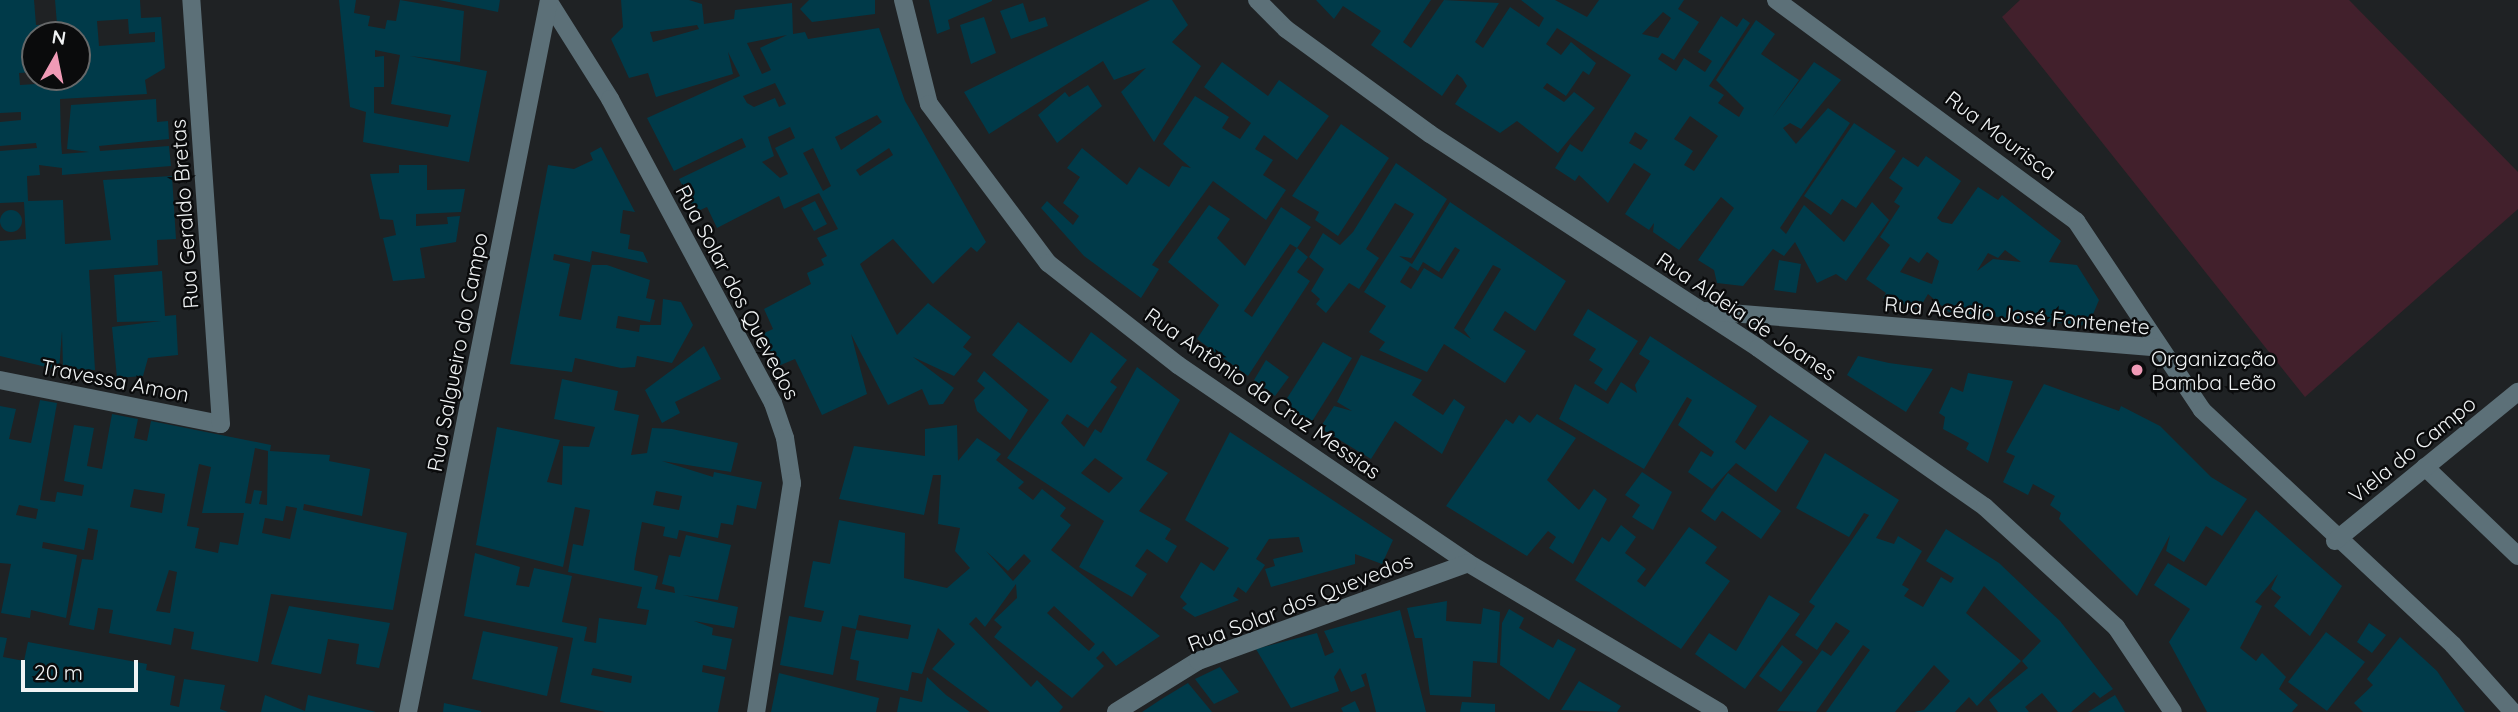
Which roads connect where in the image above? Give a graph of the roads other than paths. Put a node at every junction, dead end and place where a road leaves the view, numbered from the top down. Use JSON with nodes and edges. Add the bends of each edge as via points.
{"nodes":[{"id":1,"x":191,"y":0,"type":"edge"},
{"id":2,"x":903,"y":0,"type":"edge"},
{"id":3,"x":1256,"y":0,"type":"edge"},
{"id":4,"x":1776,"y":0,"type":"edge"},
{"id":5,"x":549,"y":1,"type":"edge"},
{"id":6,"x":1701,"y":311,"type":"junction"},
{"id":7,"x":2155,"y":347,"type":"junction"},
{"id":8,"x":0,"y":380,"type":"edge"},
{"id":9,"x":2518,"y":392,"type":"edge"},
{"id":10,"x":221,"y":424,"type":"joint"},
{"id":11,"x":2426,"y":467,"type":"junction"},
{"id":12,"x":2335,"y":541,"type":"junction"},
{"id":13,"x":2518,"y":556,"type":"edge"},
{"id":14,"x":1468,"y":564,"type":"junction"},
{"id":15,"x":408,"y":712,"type":"edge"},
{"id":16,"x":756,"y":712,"type":"edge"},
{"id":17,"x":1116,"y":712,"type":"edge"},
{"id":18,"x":1719,"y":712,"type":"edge"},
{"id":19,"x":2173,"y":712,"type":"edge"},
{"id":20,"x":2513,"y":712,"type":"edge"}],
"edges":[{"from":1,"to":10,"type":"street","name":"Rua Geraldo Bretas"},
{"from":2,"to":14,"type":"street","name":"Rua Antônio da Cruz Messias","via":[[929,104],[1048,263],[1178,365]]},
{"from":3,"to":6,"type":"street","name":"Rua Aldeia de Joanes","via":[[1286,29],[1430,134]]},
{"from":4,"to":7,"type":"street","name":"Rua Mourisca","via":[[2076,221]]},
{"from":5,"to":15,"type":"street","name":"Rua Salgueiro do Campo"},
{"from":5,"to":16,"type":"street","name":"Rua Solar dos Quevedos","via":[[610,99],[773,403],[785,438],[792,483]]},
{"from":6,"to":7,"type":"street","name":"Rua Acédio José Fontenete"},
{"from":6,"to":19,"type":"street","name":"Rua Aldeia de Joanes","via":[[1985,507],[2116,627]]},
{"from":7,"to":12,"type":"street","name":"Rua Acédio José Fontenete","via":[[2202,410]]},
{"from":8,"to":10,"type":"street","name":"Travessa Amon"},
{"from":9,"to":11,"type":"street","name":"Viela do Campo"},
{"from":11,"to":12,"type":"street","name":"Viela do Campo"},
{"from":11,"to":13,"type":"street"},
{"from":12,"to":20,"type":"street","name":"Rua Acédio José Fontenete","via":[[2454,645]]},
{"from":14,"to":17,"type":"street","name":"Rua Solar dos Quevedos","via":[[1198,661]]},
{"from":14,"to":18,"type":"street","name":"Rua Antônio da Cruz Messias"}]}
